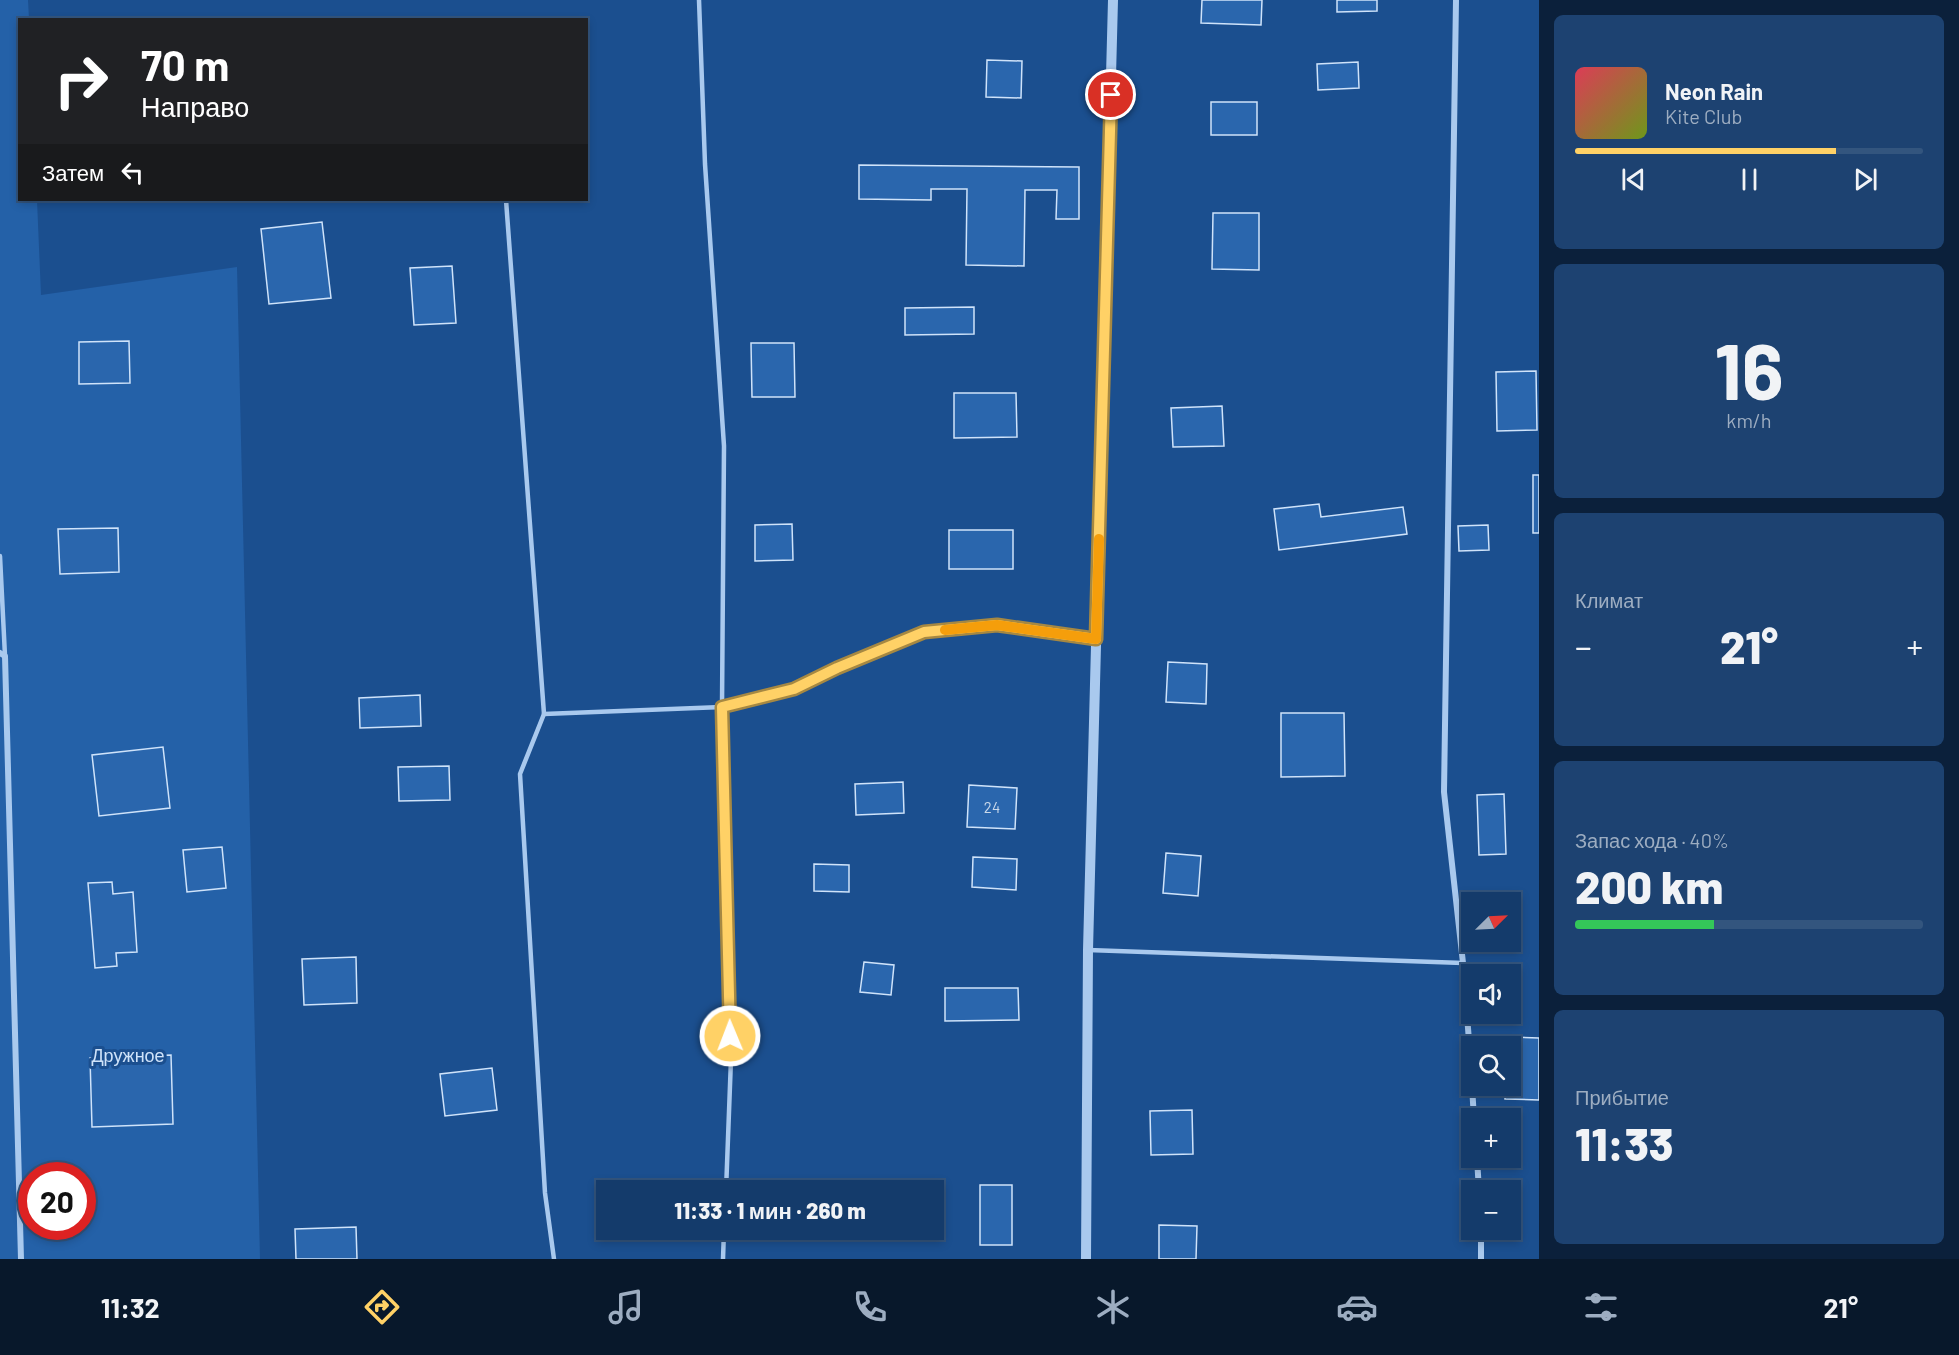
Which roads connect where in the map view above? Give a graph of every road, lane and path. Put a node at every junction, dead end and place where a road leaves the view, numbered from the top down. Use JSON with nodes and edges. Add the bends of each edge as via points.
{"nodes":[{"id":1,"x":699,"y":0,"type":"edge"},
{"id":2,"x":1113,"y":0,"type":"edge"},
{"id":3,"x":1456,"y":0,"type":"edge"},
{"id":4,"x":506,"y":201,"type":"edge"},
{"id":5,"x":0,"y":556,"type":"edge"},
{"id":6,"x":1096,"y":639,"type":"junction"},
{"id":7,"x":3,"y":654,"type":"edge"},
{"id":8,"x":722,"y":707,"type":"junction"},
{"id":9,"x":544,"y":714,"type":"junction"},
{"id":10,"x":1088,"y":950,"type":"junction"},
{"id":11,"x":1463,"y":963,"type":"junction"},
{"id":12,"x":1469,"y":1036,"type":"edge"},
{"id":13,"x":726,"y":1180,"type":"edge"},
{"id":14,"x":724,"y":1240,"type":"edge"},
{"id":15,"x":1481,"y":1240,"type":"edge"},
{"id":16,"x":21,"y":1259,"type":"edge"},
{"id":17,"x":554,"y":1259,"type":"edge"},
{"id":18,"x":723,"y":1259,"type":"edge"},
{"id":19,"x":1086,"y":1259,"type":"edge"},
{"id":20,"x":1481,"y":1259,"type":"edge"}],
"edges":[{"from":1,"to":8,"type":"lane","via":[[705,164],[724,446]]},
{"from":2,"to":6,"type":"street"},
{"from":3,"to":11,"type":"street","via":[[1444,792]]},
{"from":4,"to":9,"type":"lane"},
{"from":5,"to":7,"type":"lane"},
{"from":6,"to":8,"type":"lane","via":[[997,625],[924,632],[794,689]]},
{"from":6,"to":10,"type":"street"},
{"from":7,"to":16,"type":"street"},
{"from":8,"to":9,"type":"lane"},
{"from":8,"to":13,"type":"lane","via":[[731,1059]]},
{"from":9,"to":17,"type":"lane","via":[[520,774],[545,1193]]},
{"from":10,"to":11,"type":"lane"},
{"from":10,"to":19,"type":"street"},
{"from":11,"to":12,"type":"street"},
{"from":14,"to":18,"type":"lane"},
{"from":15,"to":20,"type":"street"}]}
